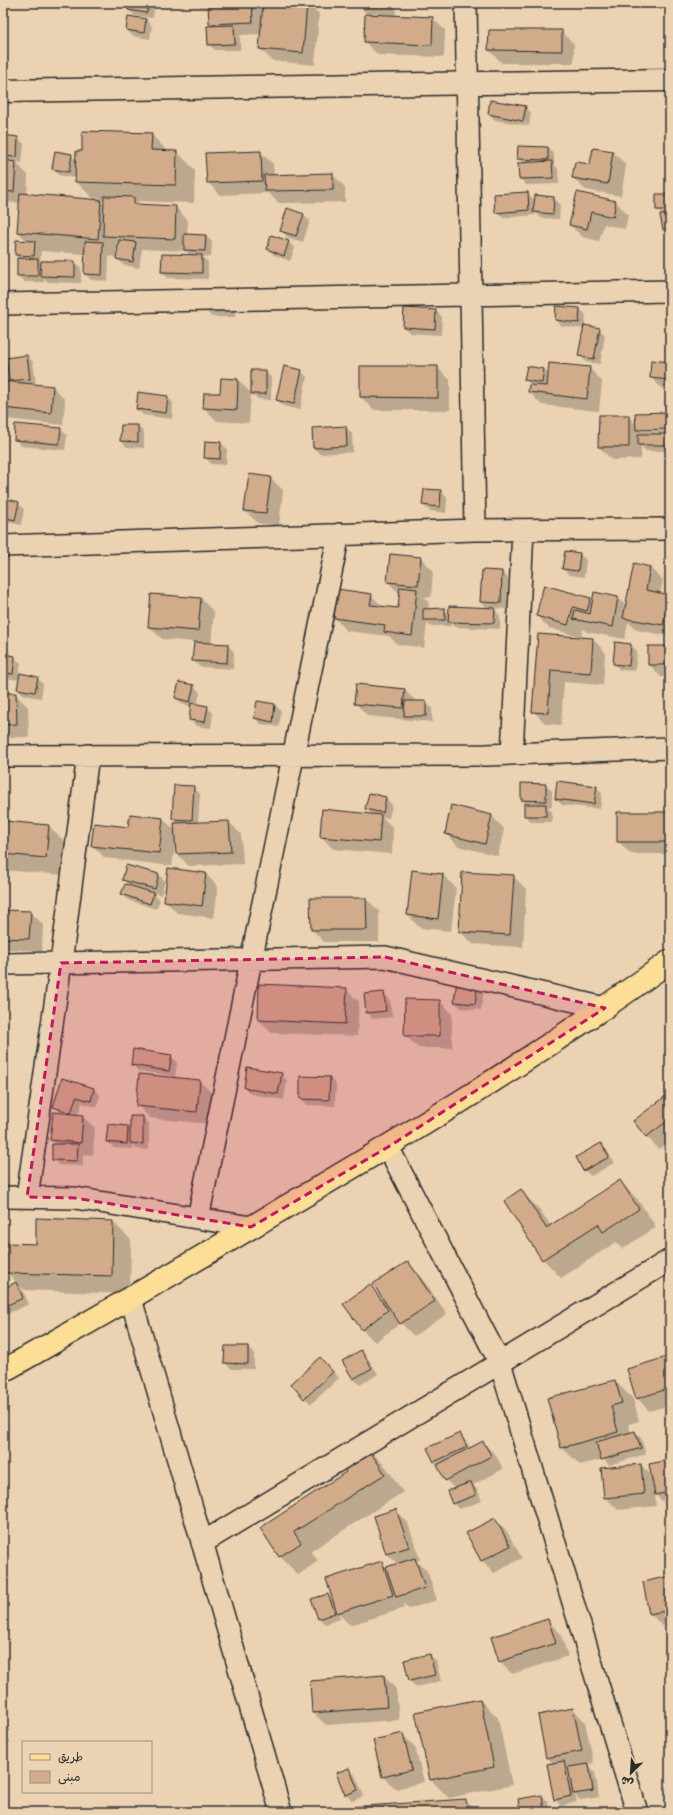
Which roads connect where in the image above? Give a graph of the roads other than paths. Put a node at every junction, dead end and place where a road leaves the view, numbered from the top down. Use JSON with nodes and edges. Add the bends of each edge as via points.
{"nodes":[{"id":1,"x":466,"y":3,"type":"edge"},
{"id":2,"x":670,"y":80,"type":"edge"},
{"id":3,"x":468,"y":84,"type":"junction"},
{"id":4,"x":3,"y":91,"type":"edge"},
{"id":5,"x":670,"y":292,"type":"edge"},
{"id":6,"x":472,"y":296,"type":"junction"},
{"id":7,"x":3,"y":304,"type":"edge"},
{"id":8,"x":670,"y":529,"type":"edge"},
{"id":9,"x":475,"y":530,"type":"junction"},
{"id":10,"x":523,"y":530,"type":"junction"},
{"id":11,"x":339,"y":534,"type":"junction"},
{"id":12,"x":3,"y":546,"type":"edge"},
{"id":13,"x":670,"y":748,"type":"edge"},
{"id":14,"x":512,"y":754,"type":"junction"},
{"id":15,"x":293,"y":755,"type":"junction"},
{"id":16,"x":3,"y":756,"type":"edge"},
{"id":17,"x":88,"y":756,"type":"junction"},
{"id":18,"x":252,"y":959,"type":"junction"},
{"id":19,"x":670,"y":961,"type":"edge"},
{"id":20,"x":61,"y":963,"type":"junction"},
{"id":21,"x":3,"y":964,"type":"edge"},
{"id":22,"x":605,"y":1008,"type":"junction"},
{"id":23,"x":388,"y":1147,"type":"junction"},
{"id":24,"x":3,"y":1197,"type":"edge"},
{"id":25,"x":27,"y":1197,"type":"junction"},
{"id":26,"x":198,"y":1218,"type":"junction"},
{"id":27,"x":251,"y":1227,"type":"junction"},
{"id":28,"x":670,"y":1260,"type":"edge"},
{"id":29,"x":131,"y":1299,"type":"junction"},
{"id":30,"x":500,"y":1363,"type":"junction"},
{"id":31,"x":3,"y":1371,"type":"edge"},
{"id":32,"x":202,"y":1543,"type":"junction"},
{"id":33,"x":281,"y":1812,"type":"edge"},
{"id":34,"x":637,"y":1812,"type":"edge"}],
"edges":[{"from":1,"to":3,"type":"street"},
{"from":2,"to":3,"type":"street"},
{"from":3,"to":4,"type":"street"},
{"from":3,"to":6,"type":"street"},
{"from":5,"to":6,"type":"street"},
{"from":6,"to":7,"type":"street"},
{"from":6,"to":9,"type":"street"},
{"from":8,"to":10,"type":"street"},
{"from":9,"to":10,"type":"street"},
{"from":9,"to":11,"type":"street"},
{"from":10,"to":14,"type":"street"},
{"from":11,"to":12,"type":"street"},
{"from":11,"to":15,"type":"street"},
{"from":13,"to":14,"type":"street"},
{"from":14,"to":15,"type":"street"},
{"from":15,"to":17,"type":"street"},
{"from":15,"to":18,"type":"street"},
{"from":16,"to":17,"type":"street"},
{"from":17,"to":20,"type":"street"},
{"from":18,"to":20,"type":"street"},
{"from":18,"to":22,"type":"street","via":[[385,957]]},
{"from":18,"to":26,"type":"street"},
{"from":19,"to":22,"type":"main road"},
{"from":20,"to":21,"type":"street"},
{"from":20,"to":25,"type":"street"},
{"from":22,"to":23,"type":"main road"},
{"from":23,"to":27,"type":"main road"},
{"from":23,"to":30,"type":"street"},
{"from":24,"to":25,"type":"street"},
{"from":25,"to":26,"type":"street","via":[[75,1198]]},
{"from":26,"to":27,"type":"street"},
{"from":27,"to":29,"type":"main road"},
{"from":28,"to":30,"type":"street"},
{"from":29,"to":31,"type":"main road"},
{"from":29,"to":32,"type":"street"},
{"from":30,"to":32,"type":"street"},
{"from":30,"to":34,"type":"street"},
{"from":32,"to":33,"type":"street"}]}
